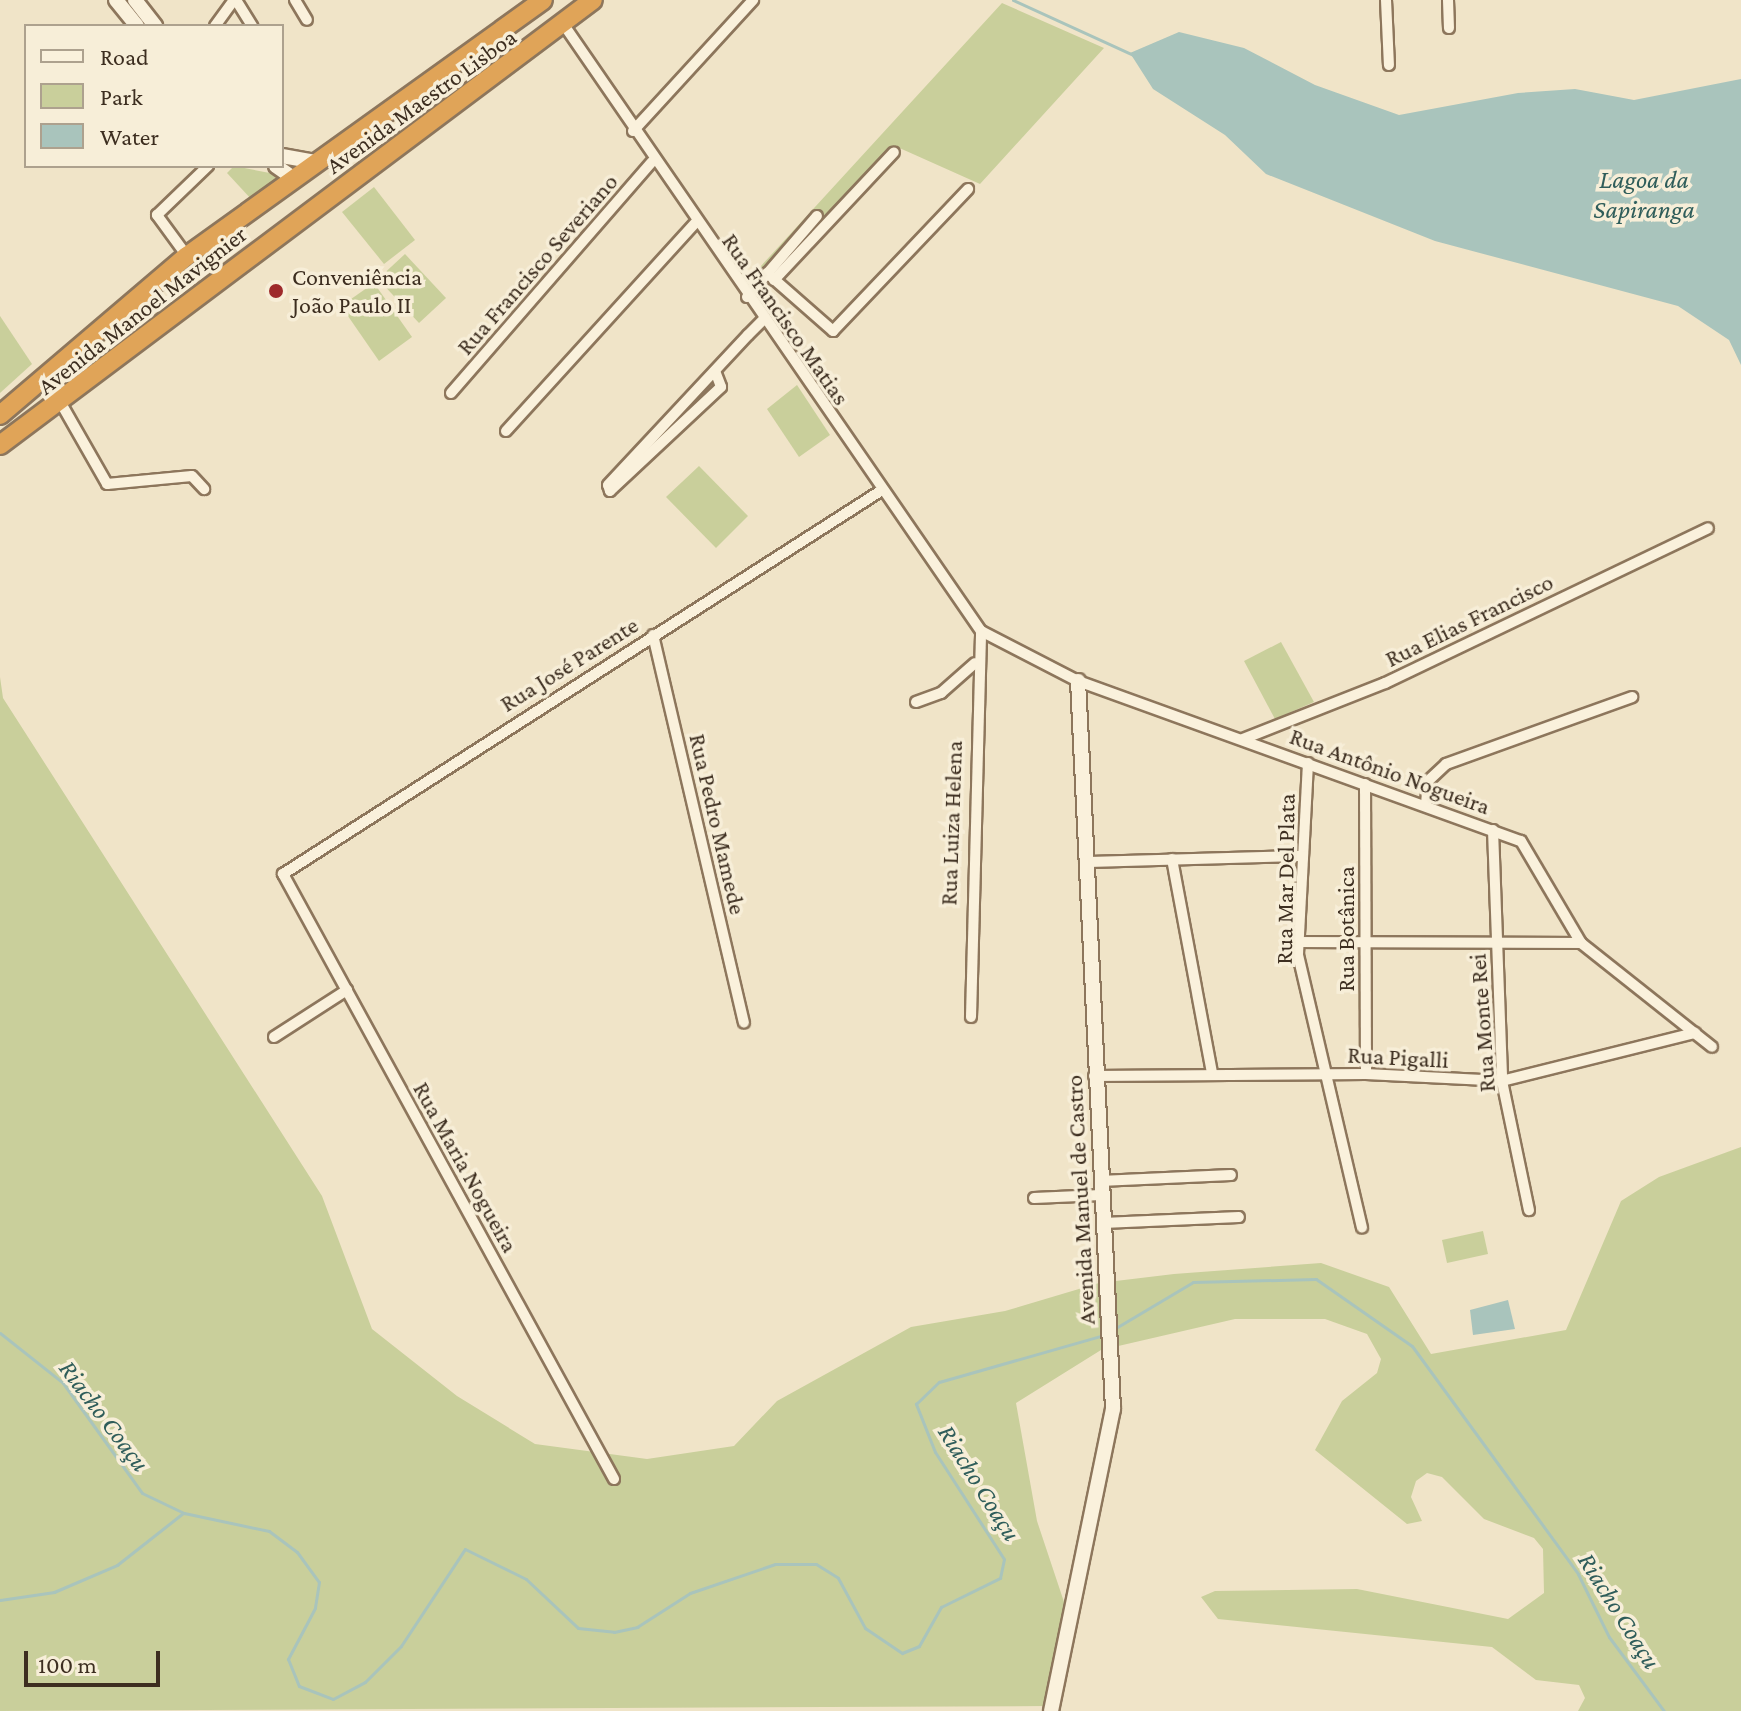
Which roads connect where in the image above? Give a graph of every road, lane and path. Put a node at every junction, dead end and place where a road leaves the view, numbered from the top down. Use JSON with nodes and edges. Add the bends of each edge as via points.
{"nodes":[{"id":1,"x":116,"y":0,"type":"edge"},
{"id":2,"x":135,"y":0,"type":"edge"},
{"id":3,"x":235,"y":0,"type":"edge"},
{"id":4,"x":295,"y":0,"type":"edge"},
{"id":5,"x":543,"y":0,"type":"edge"},
{"id":6,"x":593,"y":0,"type":"edge"},
{"id":7,"x":753,"y":0,"type":"edge"},
{"id":8,"x":1386,"y":0,"type":"edge"},
{"id":9,"x":1448,"y":0,"type":"edge"},
{"id":10,"x":307,"y":20,"type":"dead end"},
{"id":11,"x":510,"y":23,"type":"junction"},
{"id":12,"x":135,"y":24,"type":"edge"},
{"id":13,"x":153,"y":24,"type":"edge"},
{"id":14,"x":217,"y":24,"type":"edge"},
{"id":15,"x":251,"y":24,"type":"edge"},
{"id":16,"x":564,"y":25,"type":"junction"},
{"id":17,"x":1449,"y":28,"type":"dead end"},
{"id":18,"x":526,"y":55,"type":"junction"},
{"id":19,"x":1389,"y":65,"type":"dead end"},
{"id":20,"x":633,"y":131,"type":"junction"},
{"id":21,"x":894,"y":152,"type":"dead end"},
{"id":22,"x":284,"y":156,"type":"edge"},
{"id":23,"x":316,"y":162,"type":"junction"},
{"id":24,"x":652,"y":162,"type":"junction"},
{"id":25,"x":206,"y":168,"type":"edge"},
{"id":26,"x":279,"y":168,"type":"edge"},
{"id":27,"x":293,"y":178,"type":"junction"},
{"id":28,"x":968,"y":189,"type":"dead end"},
{"id":29,"x":312,"y":209,"type":"joint"},
{"id":30,"x":817,"y":216,"type":"dead end"},
{"id":31,"x":695,"y":223,"type":"junction"},
{"id":32,"x":187,"y":256,"type":"junction"},
{"id":33,"x":771,"y":277,"type":"junction"},
{"id":34,"x":747,"y":297,"type":"junction"},
{"id":35,"x":763,"y":320,"type":"junction"},
{"id":36,"x":69,"y":355,"type":"junction"},
{"id":37,"x":715,"y":371,"type":"junction"},
{"id":38,"x":97,"y":376,"type":"junction"},
{"id":39,"x":451,"y":393,"type":"dead end"},
{"id":40,"x":62,"y":405,"type":"junction"},
{"id":41,"x":0,"y":415,"type":"edge"},
{"id":42,"x":506,"y":431,"type":"dead end"},
{"id":43,"x":0,"y":445,"type":"edge"},
{"id":44,"x":204,"y":489,"type":"dead end"},
{"id":45,"x":879,"y":492,"type":"junction"},
{"id":46,"x":1708,"y":528,"type":"dead end"},
{"id":47,"x":981,"y":631,"type":"junction"},
{"id":48,"x":653,"y":635,"type":"junction"},
{"id":49,"x":975,"y":663,"type":"junction"},
{"id":50,"x":1078,"y":681,"type":"junction"},
{"id":51,"x":1632,"y":697,"type":"dead end"},
{"id":52,"x":916,"y":702,"type":"dead end"},
{"id":53,"x":1243,"y":739,"type":"junction"},
{"id":54,"x":1308,"y":763,"type":"junction"},
{"id":55,"x":1365,"y":784,"type":"junction"},
{"id":56,"x":1426,"y":804,"type":"junction"},
{"id":57,"x":1493,"y":830,"type":"junction"},
{"id":58,"x":1302,"y":856,"type":"junction"},
{"id":59,"x":1172,"y":859,"type":"junction"},
{"id":60,"x":1085,"y":862,"type":"junction"},
{"id":61,"x":283,"y":874,"type":"joint"},
{"id":62,"x":1299,"y":942,"type":"junction"},
{"id":63,"x":1366,"y":942,"type":"junction"},
{"id":64,"x":1581,"y":943,"type":"junction"},
{"id":65,"x":1495,"y":945,"type":"junction"},
{"id":66,"x":347,"y":990,"type":"junction"},
{"id":67,"x":971,"y":1017,"type":"dead end"},
{"id":68,"x":744,"y":1022,"type":"dead end"},
{"id":69,"x":1695,"y":1033,"type":"junction"},
{"id":70,"x":274,"y":1037,"type":"dead end"},
{"id":71,"x":1712,"y":1047,"type":"dead end"},
{"id":72,"x":1212,"y":1072,"type":"junction"},
{"id":73,"x":1323,"y":1074,"type":"junction"},
{"id":74,"x":1366,"y":1074,"type":"junction"},
{"id":75,"x":1094,"y":1076,"type":"junction"},
{"id":76,"x":1502,"y":1081,"type":"junction"},
{"id":77,"x":1231,"y":1175,"type":"dead end"},
{"id":78,"x":1100,"y":1188,"type":"junction"},
{"id":79,"x":1034,"y":1198,"type":"dead end"},
{"id":80,"x":1529,"y":1210,"type":"dead end"},
{"id":81,"x":1239,"y":1217,"type":"dead end"},
{"id":82,"x":1103,"y":1223,"type":"junction"},
{"id":83,"x":1362,"y":1228,"type":"dead end"},
{"id":84,"x":614,"y":1479,"type":"dead end"},
{"id":85,"x":1054,"y":1707,"type":"edge"}],
"edges":[{"from":1,"to":12,"type":"street"},
{"from":2,"to":13,"type":"street"},
{"from":3,"to":14,"type":"street"},
{"from":3,"to":15,"type":"street"},
{"from":4,"to":10,"type":"street"},
{"from":5,"to":11,"type":"highway","name":"Avenida Maestro Lisboa"},
{"from":6,"to":16,"type":"highway","name":"Avenida Maestro Lisboa"},
{"from":7,"to":20,"type":"street"},
{"from":8,"to":19,"type":"street"},
{"from":9,"to":17,"type":"street"},
{"from":11,"to":18,"type":"highway","via":[[531,35]]},
{"from":11,"to":23,"type":"highway","name":"Avenida Maestro Lisboa"},
{"from":16,"to":18,"type":"highway","name":"Avenida Maestro Lisboa"},
{"from":16,"to":20,"type":"street","name":"Rua Francisco Matias"},
{"from":18,"to":29,"type":"highway","name":"Avenida Maestro Lisboa"},
{"from":20,"to":24,"type":"street","name":"Rua Francisco Matias"},
{"from":21,"to":33,"type":"street"},
{"from":22,"to":23,"type":"street"},
{"from":23,"to":27,"type":"highway","name":"Avenida Maestro Lisboa"},
{"from":24,"to":31,"type":"street","name":"Rua Francisco Matias"},
{"from":24,"to":39,"type":"street","name":"Rua Francisco Severiano"},
{"from":25,"to":32,"type":"street","via":[[157,215]]},
{"from":26,"to":27,"type":"street"},
{"from":27,"to":32,"type":"highway","name":"Avenida Manoel Mavignier"},
{"from":28,"to":33,"type":"street","via":[[833,331]]},
{"from":29,"to":38,"type":"highway","name":"Avenida Manoel Mavignier"},
{"from":30,"to":33,"type":"street"},
{"from":31,"to":34,"type":"street","name":"Rua Francisco Matias"},
{"from":31,"to":42,"type":"street"},
{"from":32,"to":36,"type":"highway","name":"Avenida Manoel Mavignier"},
{"from":33,"to":34,"type":"street"},
{"from":34,"to":35,"type":"street","name":"Rua Francisco Matias"},
{"from":35,"to":37,"type":"street"},
{"from":35,"to":45,"type":"street","name":"Rua Francisco Matias"},
{"from":36,"to":38,"type":"highway","via":[[74,377]]},
{"from":36,"to":41,"type":"highway","name":"Avenida Manoel Mavignier"},
{"from":37,"to":37,"type":"street","via":[[608,485],[610,491],[721,387]]},
{"from":38,"to":40,"type":"highway","name":"Avenida Manoel Mavignier"},
{"from":40,"to":43,"type":"highway","name":"Avenida Manoel Mavignier"},
{"from":40,"to":44,"type":"street","via":[[107,484],[192,476]]},
{"from":45,"to":47,"type":"street","name":"Rua Francisco Matias"},
{"from":45,"to":48,"type":"street","name":"Rua José Parente"},
{"from":46,"to":53,"type":"street","name":"Rua Elias Francisco","via":[[1385,683]]},
{"from":47,"to":49,"type":"street","name":"Rua Luiza Helena"},
{"from":47,"to":50,"type":"street","name":"Rua Antônio Nogueira"},
{"from":48,"to":61,"type":"street","name":"Rua José Parente"},
{"from":48,"to":68,"type":"street","name":"Rua Pedro Mamede"},
{"from":49,"to":52,"type":"street","via":[[941,693]]},
{"from":49,"to":67,"type":"street","name":"Rua Luiza Helena"},
{"from":50,"to":53,"type":"street","name":"Rua Antônio Nogueira"},
{"from":50,"to":60,"type":"street","name":"Avenida Manuel de Castro"},
{"from":51,"to":56,"type":"street","via":[[1446,764],[1428,781]]},
{"from":53,"to":54,"type":"street","name":"Rua Antônio Nogueira"},
{"from":54,"to":55,"type":"street","name":"Rua Antônio Nogueira"},
{"from":54,"to":58,"type":"street","name":"Rua Mar Del Plata"},
{"from":55,"to":56,"type":"street","name":"Rua Antônio Nogueira"},
{"from":55,"to":63,"type":"street","name":"Rua Botânica"},
{"from":56,"to":57,"type":"street","name":"Rua Antônio Nogueira"},
{"from":57,"to":64,"type":"street","name":"Rua Antônio Nogueira","via":[[1525,845]]},
{"from":57,"to":65,"type":"street","name":"Rua Monte Rei"},
{"from":58,"to":59,"type":"street"},
{"from":58,"to":62,"type":"street","name":"Rua Mar Del Plata"},
{"from":59,"to":60,"type":"street"},
{"from":59,"to":72,"type":"street"},
{"from":60,"to":75,"type":"street","name":"Avenida Manuel de Castro"},
{"from":61,"to":66,"type":"street","name":"Rua Maria Nogueira"},
{"from":62,"to":63,"type":"street"},
{"from":62,"to":73,"type":"street","name":"Rua Mar Del Plata"},
{"from":63,"to":65,"type":"street"},
{"from":63,"to":74,"type":"street","name":"Rua Botânica"},
{"from":64,"to":65,"type":"street"},
{"from":64,"to":69,"type":"street","name":"Rua Antônio Nogueira"},
{"from":65,"to":76,"type":"street","name":"Rua Monte Rei"},
{"from":66,"to":70,"type":"street"},
{"from":66,"to":84,"type":"street","name":"Rua Maria Nogueira"},
{"from":69,"to":71,"type":"street","name":"Rua Antônio Nogueira"},
{"from":69,"to":76,"type":"street","name":"Rua Pigalli"},
{"from":72,"to":73,"type":"street","name":"Rua Pigalli"},
{"from":72,"to":75,"type":"street","name":"Rua Pigalli"},
{"from":73,"to":74,"type":"street","name":"Rua Pigalli"},
{"from":73,"to":83,"type":"street","name":"Rua Mar Del Plata"},
{"from":74,"to":76,"type":"street","name":"Rua Pigalli"},
{"from":75,"to":78,"type":"street","name":"Avenida Manuel de Castro"},
{"from":76,"to":80,"type":"street","name":"Rua Monte Rei"},
{"from":77,"to":78,"type":"street"},
{"from":78,"to":79,"type":"street"},
{"from":78,"to":82,"type":"street","name":"Avenida Manuel de Castro"},
{"from":81,"to":82,"type":"street"},
{"from":82,"to":85,"type":"street","name":"Avenida Manuel de Castro","via":[[1113,1409]]}]}
